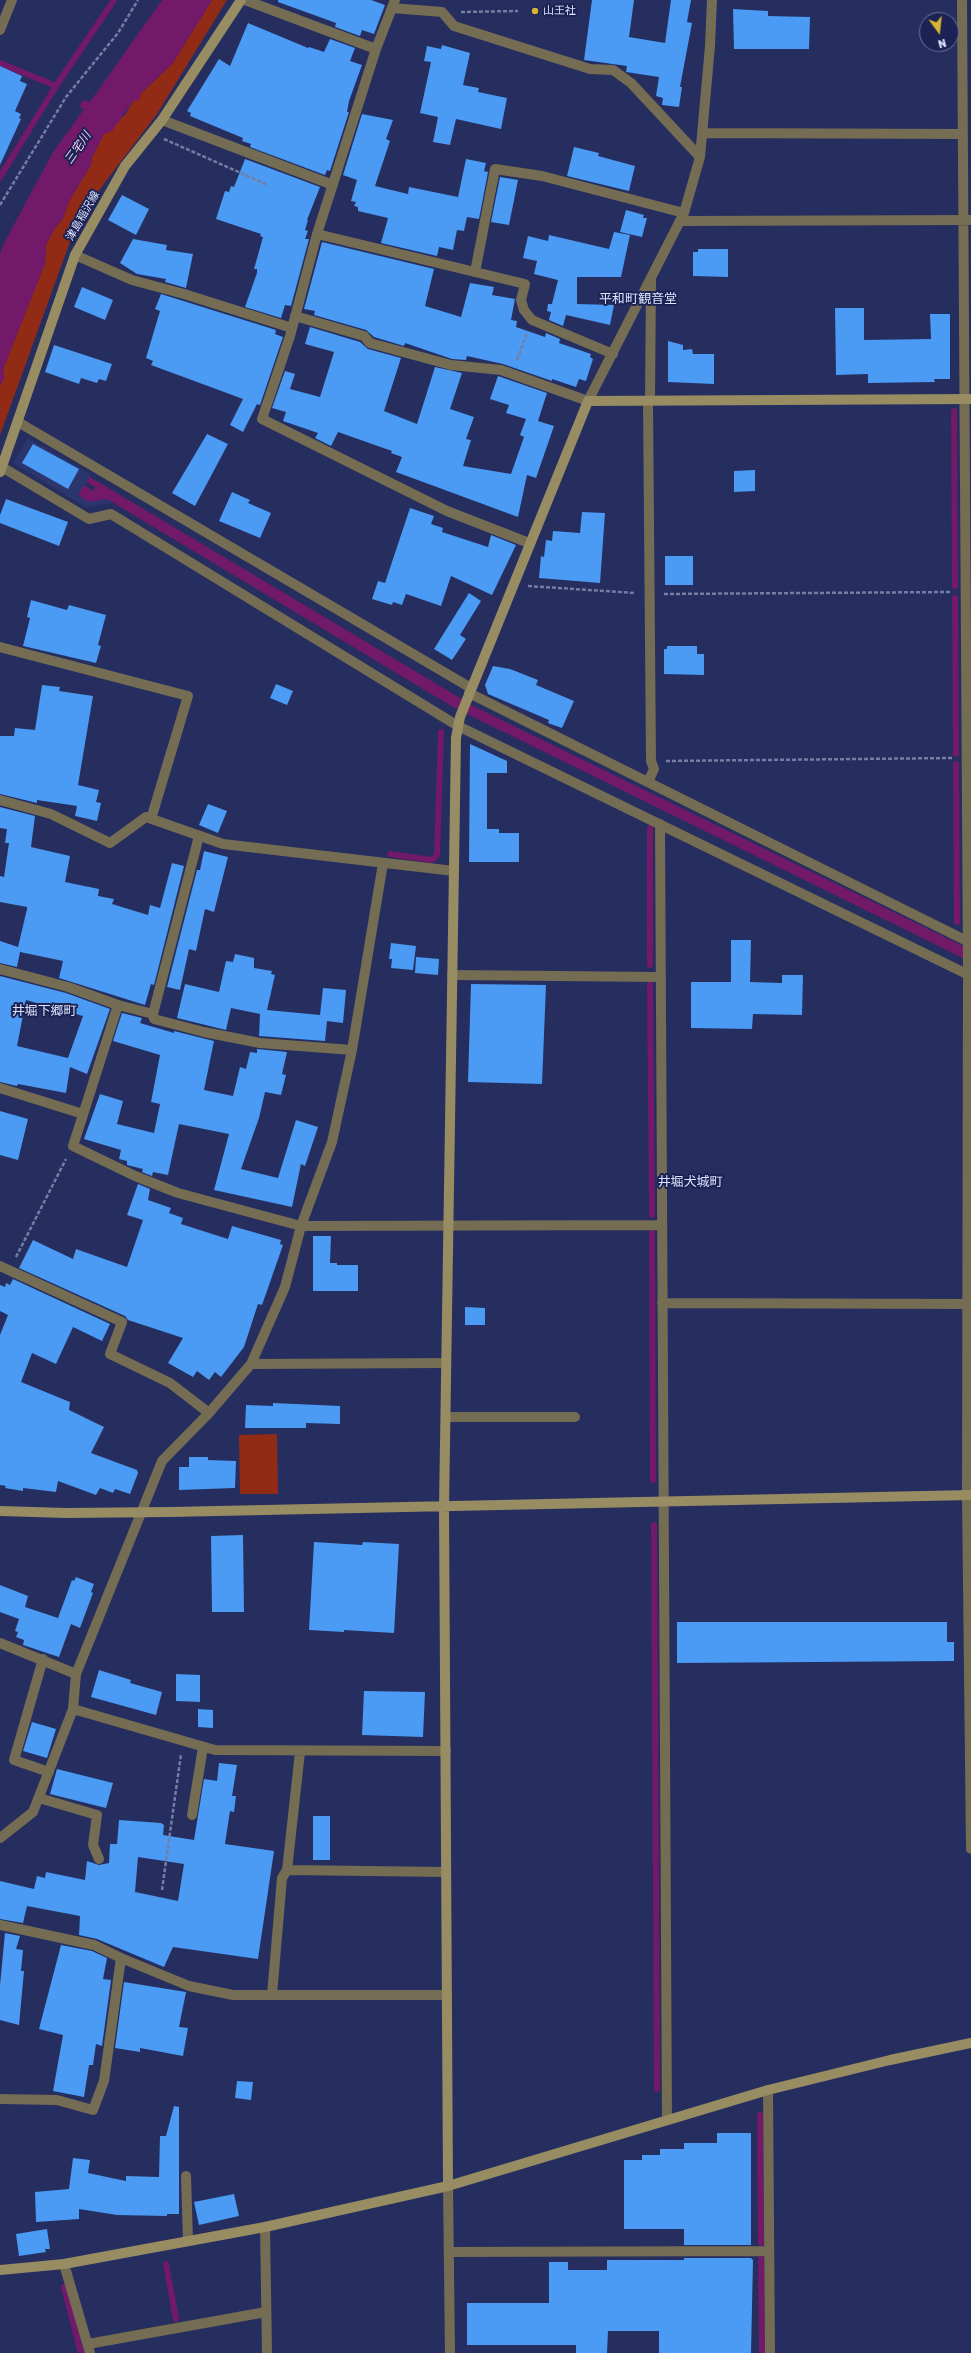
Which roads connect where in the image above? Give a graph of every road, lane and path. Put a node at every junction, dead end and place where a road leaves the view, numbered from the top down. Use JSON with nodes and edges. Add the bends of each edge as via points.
{"nodes":[{"id":1,"x":12,"y":0,"type":"edge"},
{"id":2,"x":138,"y":0,"type":"edge"},
{"id":3,"x":242,"y":0,"type":"edge"},
{"id":4,"x":245,"y":0,"type":"edge"},
{"id":5,"x":712,"y":0,"type":"edge"},
{"id":6,"x":962,"y":0,"type":"edge"},
{"id":7,"x":393,"y":4,"type":"edge"},
{"id":8,"x":518,"y":11,"type":"dead end"},
{"id":9,"x":442,"y":12,"type":"junction"},
{"id":10,"x":0,"y":30,"type":"edge"},
{"id":11,"x":376,"y":49,"type":"junction"},
{"id":12,"x":162,"y":120,"type":"junction"},
{"id":13,"x":703,"y":133,"type":"junction"},
{"id":14,"x":152,"y":134,"type":"junction"},
{"id":15,"x":962,"y":134,"type":"junction"},
{"id":16,"x":700,"y":157,"type":"junction"},
{"id":17,"x":333,"y":184,"type":"junction"},
{"id":18,"x":268,"y":185,"type":"dead end"},
{"id":19,"x":0,"y":205,"type":"edge"},
{"id":20,"x":682,"y":217,"type":"junction"},
{"id":21,"x":967,"y":220,"type":"edge"},
{"id":22,"x":317,"y":234,"type":"junction"},
{"id":23,"x":75,"y":255,"type":"junction"},
{"id":24,"x":475,"y":272,"type":"junction"},
{"id":25,"x":651,"y":279,"type":"junction"},
{"id":26,"x":295,"y":316,"type":"junction"},
{"id":27,"x":532,"y":320,"type":"junction"},
{"id":28,"x":292,"y":328,"type":"junction"},
{"id":29,"x":613,"y":354,"type":"junction"},
{"id":30,"x":512,"y":374,"type":"junction"},
{"id":31,"x":967,"y":399,"type":"edge"},
{"id":32,"x":649,"y":400,"type":"junction"},
{"id":33,"x":588,"y":401,"type":"junction"},
{"id":34,"x":18,"y":422,"type":"junction"},
{"id":35,"x":1,"y":469,"type":"edge"},
{"id":36,"x":529,"y":543,"type":"junction"},
{"id":37,"x":512,"y":585,"type":"junction"},
{"id":38,"x":965,"y":592,"type":"junction"},
{"id":39,"x":650,"y":594,"type":"junction"},
{"id":40,"x":0,"y":647,"type":"edge"},
{"id":41,"x":469,"y":693,"type":"junction"},
{"id":42,"x":459,"y":722,"type":"junction"},
{"id":43,"x":966,"y":758,"type":"junction"},
{"id":44,"x":651,"y":761,"type":"junction"},
{"id":45,"x":648,"y":782,"type":"junction"},
{"id":46,"x":0,"y":800,"type":"edge"},
{"id":47,"x":151,"y":819,"type":"junction"},
{"id":48,"x":660,"y":824,"type":"junction"},
{"id":49,"x":199,"y":836,"type":"junction"},
{"id":50,"x":383,"y":863,"type":"junction"},
{"id":51,"x":454,"y":871,"type":"junction"},
{"id":52,"x":969,"y":943,"type":"edge"},
{"id":53,"x":0,"y":969,"type":"edge"},
{"id":54,"x":969,"y":972,"type":"edge"},
{"id":55,"x":452,"y":975,"type":"junction"},
{"id":56,"x":661,"y":976,"type":"junction"},
{"id":57,"x":118,"y":1005,"type":"junction"},
{"id":58,"x":153,"y":1014,"type":"junction"},
{"id":59,"x":352,"y":1050,"type":"junction"},
{"id":60,"x":0,"y":1088,"type":"edge"},
{"id":61,"x":83,"y":1114,"type":"junction"},
{"id":62,"x":72,"y":1146,"type":"junction"},
{"id":63,"x":448,"y":1225,"type":"junction"},
{"id":64,"x":662,"y":1225,"type":"junction"},
{"id":65,"x":302,"y":1226,"type":"junction"},
{"id":66,"x":5,"y":1268,"type":"edge"},
{"id":67,"x":662,"y":1303,"type":"junction"},
{"id":68,"x":968,"y":1304,"type":"junction"},
{"id":69,"x":446,"y":1363,"type":"junction"},
{"id":70,"x":251,"y":1364,"type":"junction"},
{"id":71,"x":209,"y":1413,"type":"junction"},
{"id":72,"x":446,"y":1417,"type":"junction"},
{"id":73,"x":575,"y":1417,"type":"dead end"},
{"id":74,"x":969,"y":1429,"type":"edge"},
{"id":75,"x":969,"y":1495,"type":"edge"},
{"id":76,"x":663,"y":1502,"type":"junction"},
{"id":77,"x":444,"y":1507,"type":"junction"},
{"id":78,"x":0,"y":1511,"type":"edge"},
{"id":79,"x":142,"y":1512,"type":"junction"},
{"id":80,"x":0,"y":1643,"type":"edge"},
{"id":81,"x":43,"y":1659,"type":"junction"},
{"id":82,"x":76,"y":1674,"type":"junction"},
{"id":83,"x":73,"y":1709,"type":"junction"},
{"id":84,"x":182,"y":1741,"type":"junction"},
{"id":85,"x":202,"y":1747,"type":"junction"},
{"id":86,"x":446,"y":1751,"type":"junction"},
{"id":87,"x":300,"y":1752,"type":"junction"},
{"id":88,"x":49,"y":1772,"type":"junction"},
{"id":89,"x":39,"y":1798,"type":"junction"},
{"id":90,"x":192,"y":1815,"type":"dead end"},
{"id":91,"x":0,"y":1838,"type":"edge"},
{"id":92,"x":971,"y":1849,"type":"edge"},
{"id":93,"x":99,"y":1859,"type":"dead end"},
{"id":94,"x":287,"y":1870,"type":"junction"},
{"id":95,"x":446,"y":1872,"type":"junction"},
{"id":96,"x":162,"y":1890,"type":"dead end"},
{"id":97,"x":0,"y":1925,"type":"edge"},
{"id":98,"x":121,"y":1958,"type":"junction"},
{"id":99,"x":272,"y":1995,"type":"junction"},
{"id":100,"x":447,"y":1995,"type":"junction"},
{"id":101,"x":971,"y":2043,"type":"edge"},
{"id":102,"x":768,"y":2090,"type":"junction"},
{"id":103,"x":0,"y":2098,"type":"edge"},
{"id":104,"x":667,"y":2119,"type":"junction"},
{"id":105,"x":186,"y":2176,"type":"dead end"},
{"id":106,"x":448,"y":2186,"type":"junction"},
{"id":107,"x":265,"y":2227,"type":"junction"},
{"id":108,"x":188,"y":2241,"type":"junction"},
{"id":109,"x":769,"y":2251,"type":"junction"},
{"id":110,"x":449,"y":2252,"type":"junction"},
{"id":111,"x":64,"y":2264,"type":"junction"},
{"id":112,"x":0,"y":2270,"type":"edge"},
{"id":113,"x":266,"y":2312,"type":"junction"},
{"id":114,"x":89,"y":2348,"type":"edge"},
{"id":115,"x":267,"y":2353,"type":"edge"},
{"id":116,"x":450,"y":2353,"type":"edge"},
{"id":117,"x":770,"y":2353,"type":"edge"}],
"edges":[{"from":1,"to":10,"type":"street"},
{"from":2,"to":19,"type":"path","via":[[118,33],[66,97]]},
{"from":3,"to":12,"type":"street","name":"津島稲沢線"},
{"from":4,"to":11,"type":"street"},
{"from":5,"to":13,"type":"street"},
{"from":6,"to":15,"type":"street"},
{"from":7,"to":9,"type":"street"},
{"from":7,"to":11,"type":"street"},
{"from":8,"to":9,"type":"path"},
{"from":9,"to":16,"type":"street","via":[[454,26],[590,69],[613,70],[631,82]]},
{"from":11,"to":17,"type":"street"},
{"from":12,"to":14,"type":"street","name":"津島稲沢線"},
{"from":12,"to":17,"type":"street"},
{"from":13,"to":15,"type":"street"},
{"from":13,"to":16,"type":"street"},
{"from":14,"to":18,"type":"path"},
{"from":14,"to":23,"type":"street","name":"津島稲沢線","via":[[125,166]]},
{"from":15,"to":21,"type":"street"},
{"from":16,"to":20,"type":"street"},
{"from":17,"to":22,"type":"street"},
{"from":20,"to":21,"type":"street"},
{"from":20,"to":24,"type":"street","via":[[542,176],[495,169]]},
{"from":20,"to":25,"type":"street"},
{"from":21,"to":31,"type":"street"},
{"from":22,"to":24,"type":"street"},
{"from":22,"to":26,"type":"street"},
{"from":23,"to":28,"type":"street","via":[[132,280]]},
{"from":23,"to":34,"type":"street","name":"津島稲沢線"},
{"from":24,"to":27,"type":"street","via":[[525,284],[521,300],[524,310]]},
{"from":25,"to":29,"type":"street"},
{"from":25,"to":32,"type":"street"},
{"from":26,"to":28,"type":"street"},
{"from":26,"to":30,"type":"street","via":[[364,336],[370,343],[451,365],[501,370]]},
{"from":27,"to":29,"type":"street"},
{"from":27,"to":30,"type":"path"},
{"from":28,"to":36,"type":"street","via":[[262,419],[447,512]]},
{"from":29,"to":33,"type":"street"},
{"from":30,"to":33,"type":"street"},
{"from":31,"to":32,"type":"street"},
{"from":31,"to":38,"type":"street"},
{"from":32,"to":33,"type":"street"},
{"from":32,"to":39,"type":"street"},
{"from":33,"to":36,"type":"street"},
{"from":34,"to":35,"type":"street","name":"津島稲沢線"},
{"from":34,"to":41,"type":"street"},
{"from":35,"to":42,"type":"street","via":[[89,519],[111,514]]},
{"from":36,"to":37,"type":"street"},
{"from":37,"to":39,"type":"path"},
{"from":37,"to":41,"type":"street"},
{"from":38,"to":39,"type":"path"},
{"from":38,"to":43,"type":"street"},
{"from":39,"to":44,"type":"street"},
{"from":40,"to":47,"type":"street","via":[[188,696]]},
{"from":41,"to":42,"type":"street"},
{"from":41,"to":45,"type":"street"},
{"from":42,"to":48,"type":"street"},
{"from":42,"to":51,"type":"street"},
{"from":43,"to":44,"type":"path"},
{"from":43,"to":52,"type":"street"},
{"from":44,"to":45,"type":"street","via":[[654,769]]},
{"from":45,"to":52,"type":"street"},
{"from":46,"to":47,"type":"street","via":[[51,814],[110,843],[146,817]]},
{"from":47,"to":49,"type":"street"},
{"from":48,"to":54,"type":"street"},
{"from":48,"to":56,"type":"street"},
{"from":49,"to":50,"type":"street","via":[[223,844]]},
{"from":49,"to":58,"type":"street"},
{"from":50,"to":51,"type":"street"},
{"from":50,"to":59,"type":"street"},
{"from":51,"to":55,"type":"street"},
{"from":52,"to":54,"type":"street"},
{"from":53,"to":57,"type":"street","via":[[68,987]]},
{"from":54,"to":68,"type":"street"},
{"from":55,"to":56,"type":"street"},
{"from":55,"to":63,"type":"street"},
{"from":56,"to":64,"type":"street"},
{"from":57,"to":58,"type":"street"},
{"from":57,"to":61,"type":"street"},
{"from":58,"to":59,"type":"street","via":[[154,1019],[260,1044]]},
{"from":59,"to":65,"type":"street","via":[[332,1142]]},
{"from":60,"to":61,"type":"street"},
{"from":61,"to":62,"type":"street"},
{"from":62,"to":65,"type":"street","via":[[178,1193]]},
{"from":62,"to":66,"type":"path"},
{"from":63,"to":64,"type":"street"},
{"from":63,"to":65,"type":"street"},
{"from":63,"to":69,"type":"street"},
{"from":64,"to":67,"type":"street"},
{"from":65,"to":70,"type":"street","via":[[285,1287]]},
{"from":66,"to":71,"type":"street","via":[[122,1322],[110,1354],[170,1382]]},
{"from":67,"to":68,"type":"street"},
{"from":67,"to":76,"type":"street"},
{"from":68,"to":74,"type":"street"},
{"from":69,"to":70,"type":"street"},
{"from":69,"to":72,"type":"street"},
{"from":70,"to":71,"type":"street"},
{"from":71,"to":79,"type":"street","via":[[162,1461]]},
{"from":72,"to":73,"type":"street"},
{"from":72,"to":77,"type":"street"},
{"from":74,"to":75,"type":"street"},
{"from":75,"to":76,"type":"street"},
{"from":75,"to":92,"type":"street"},
{"from":76,"to":77,"type":"street"},
{"from":76,"to":104,"type":"street"},
{"from":77,"to":79,"type":"street"},
{"from":77,"to":86,"type":"street"},
{"from":78,"to":79,"type":"street"},
{"from":79,"to":82,"type":"street"},
{"from":80,"to":81,"type":"street"},
{"from":81,"to":82,"type":"street"},
{"from":81,"to":88,"type":"street","via":[[14,1760]]},
{"from":82,"to":83,"type":"street"},
{"from":83,"to":84,"type":"street"},
{"from":83,"to":88,"type":"street"},
{"from":84,"to":85,"type":"street"},
{"from":84,"to":96,"type":"path"},
{"from":85,"to":87,"type":"street","via":[[215,1750]]},
{"from":85,"to":90,"type":"street"},
{"from":86,"to":87,"type":"street"},
{"from":86,"to":95,"type":"street"},
{"from":87,"to":94,"type":"street"},
{"from":88,"to":89,"type":"street"},
{"from":89,"to":91,"type":"street","via":[[34,1812]]},
{"from":89,"to":93,"type":"street","via":[[97,1815],[93,1845]]},
{"from":94,"to":95,"type":"street"},
{"from":94,"to":99,"type":"street","via":[[282,1878]]},
{"from":95,"to":100,"type":"street"},
{"from":97,"to":98,"type":"street","via":[[94,1944]]},
{"from":98,"to":99,"type":"street","via":[[189,1986],[233,1995]]},
{"from":98,"to":103,"type":"street","via":[[104,2081],[93,2110],[57,2100]]},
{"from":99,"to":100,"type":"street"},
{"from":100,"to":106,"type":"street"},
{"from":101,"to":102,"type":"street"},
{"from":102,"to":104,"type":"street"},
{"from":102,"to":109,"type":"street"},
{"from":104,"to":106,"type":"street"},
{"from":105,"to":108,"type":"street"},
{"from":106,"to":107,"type":"street"},
{"from":106,"to":110,"type":"street"},
{"from":107,"to":108,"type":"street"},
{"from":107,"to":113,"type":"street"},
{"from":108,"to":111,"type":"street"},
{"from":109,"to":110,"type":"street"},
{"from":109,"to":117,"type":"street"},
{"from":110,"to":116,"type":"street"},
{"from":111,"to":112,"type":"street"},
{"from":111,"to":114,"type":"street"},
{"from":113,"to":114,"type":"street"},
{"from":113,"to":115,"type":"street"}]}
